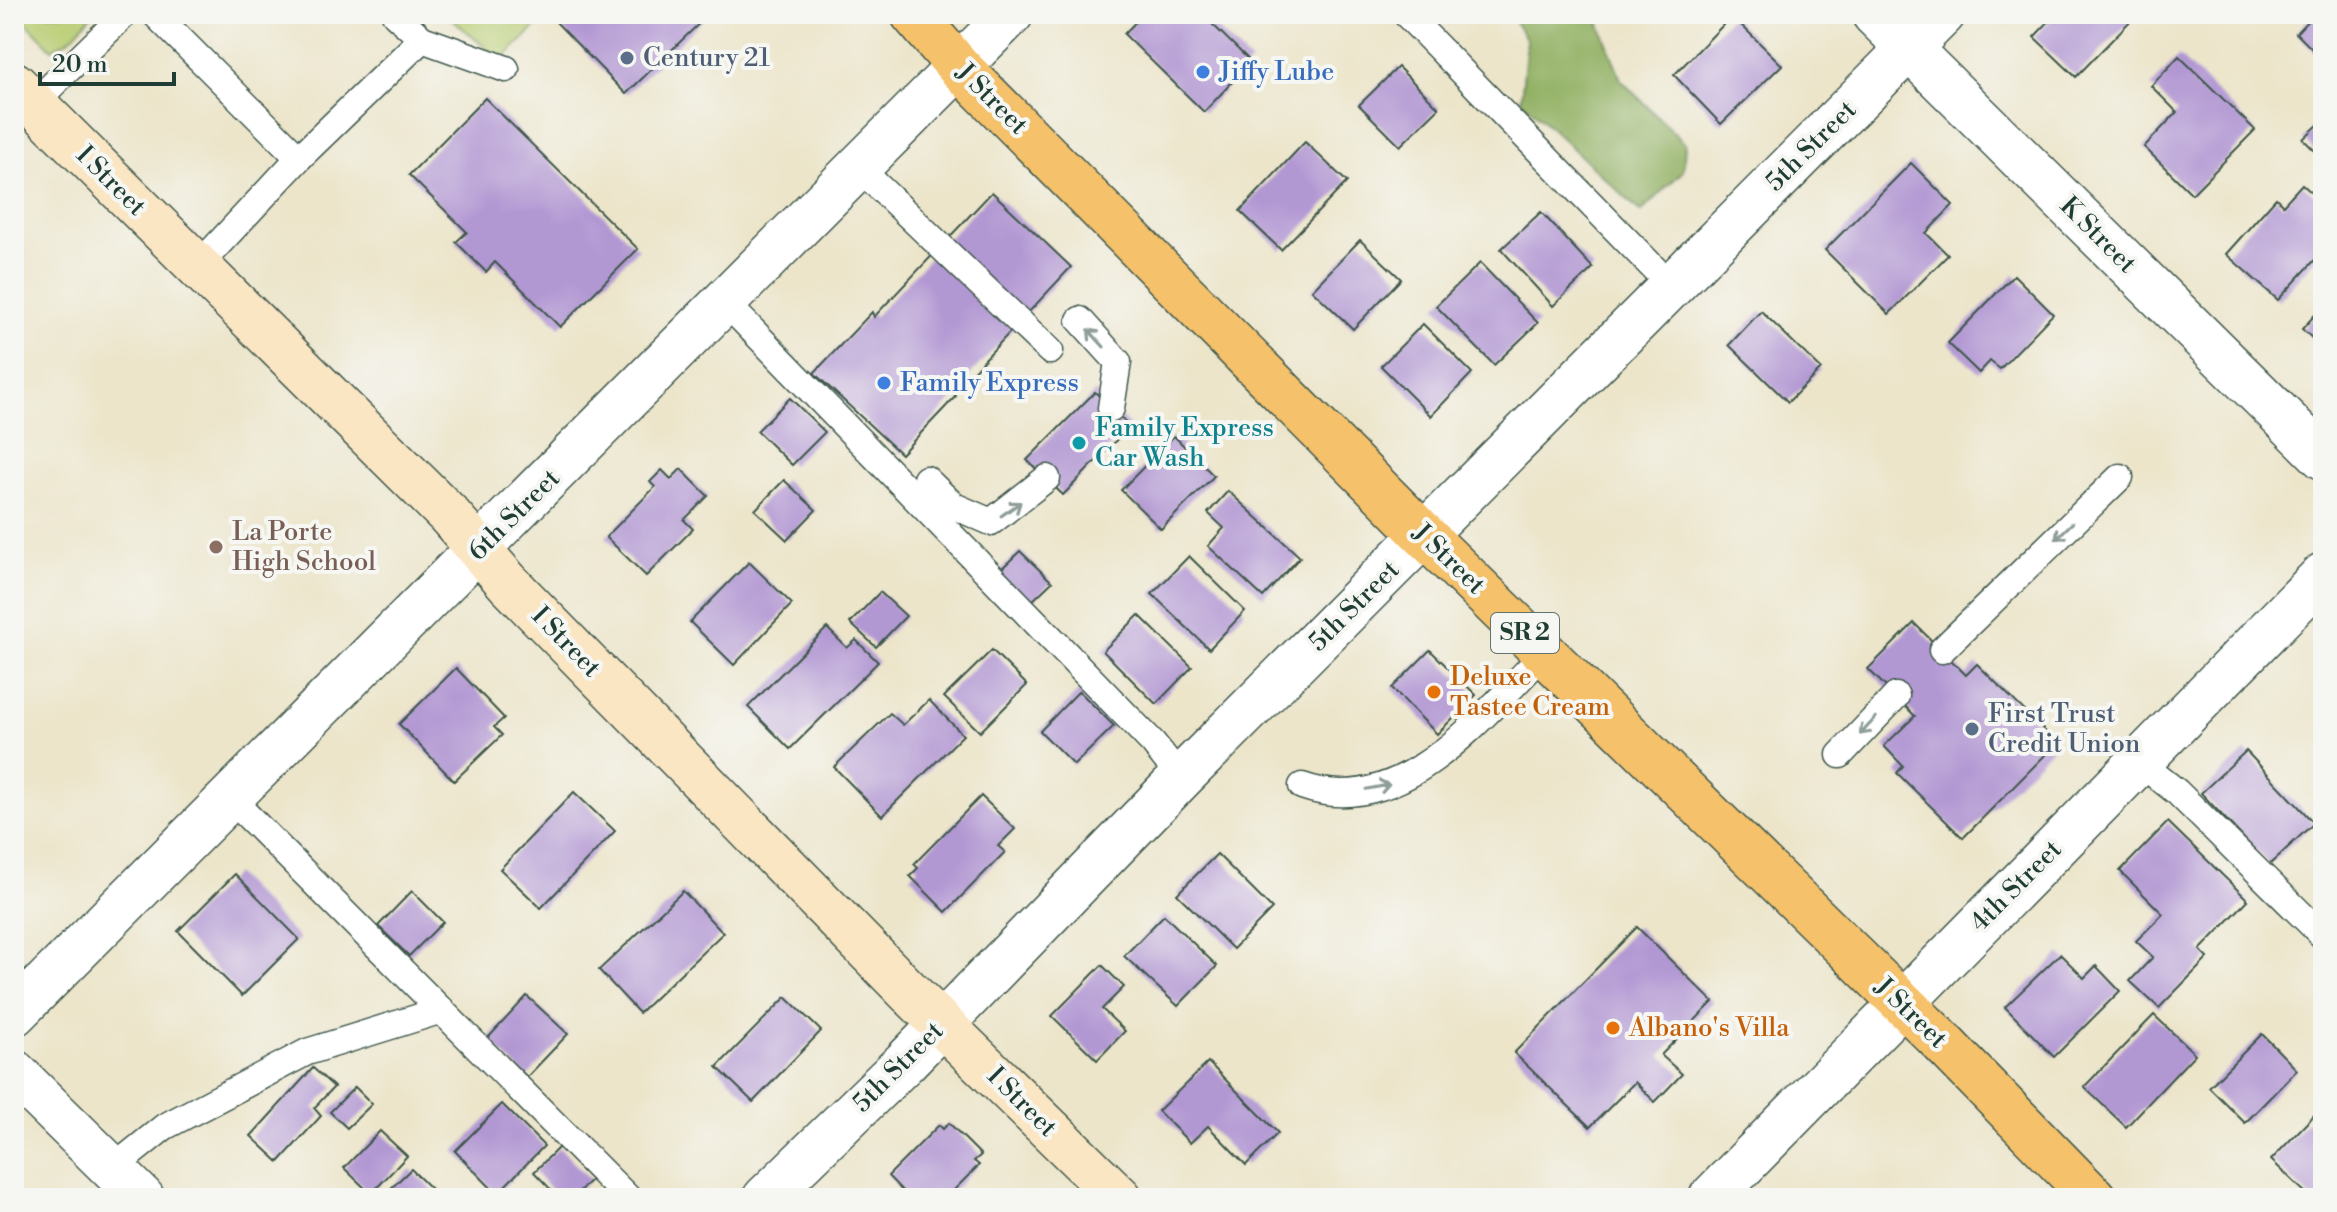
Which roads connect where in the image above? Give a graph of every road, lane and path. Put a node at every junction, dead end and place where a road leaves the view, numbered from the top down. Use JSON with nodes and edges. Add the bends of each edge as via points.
{"nodes":[{"id":1,"x":125,"y":14,"type":"edge"},
{"id":2,"x":155,"y":14,"type":"edge"},
{"id":3,"x":395,"y":14,"type":"edge"},
{"id":4,"x":913,"y":14,"type":"edge"},
{"id":5,"x":1011,"y":14,"type":"edge"},
{"id":6,"x":1406,"y":14,"type":"edge"},
{"id":7,"x":1874,"y":14,"type":"edge"},
{"id":8,"x":1943,"y":14,"type":"edge"},
{"id":9,"x":422,"y":39,"type":"junction"},
{"id":10,"x":1908,"y":49,"type":"junction"},
{"id":11,"x":958,"y":66,"type":"junction"},
{"id":12,"x":506,"y":69,"type":"dead end"},
{"id":13,"x":24,"y":94,"type":"edge"},
{"id":14,"x":299,"y":158,"type":"junction"},
{"id":15,"x":858,"y":167,"type":"junction"},
{"id":16,"x":197,"y":267,"type":"junction"},
{"id":17,"x":1672,"y":287,"type":"junction"},
{"id":18,"x":725,"y":302,"type":"junction"},
{"id":19,"x":1080,"y":320,"type":"dead end"},
{"id":20,"x":1050,"y":351,"type":"dead end"},
{"id":21,"x":1111,"y":408,"type":"dead end"},
{"id":22,"x":2323,"y":457,"type":"edge"},
{"id":23,"x":2120,"y":477,"type":"dead end"},
{"id":24,"x":1047,"y":478,"type":"dead end"},
{"id":25,"x":926,"y":479,"type":"dead end"},
{"id":26,"x":1425,"y":536,"type":"junction"},
{"id":27,"x":479,"y":550,"type":"junction"},
{"id":28,"x":2323,"y":575,"type":"edge"},
{"id":29,"x":1942,"y":650,"type":"dead end"},
{"id":30,"x":1545,"y":653,"type":"junction"},
{"id":31,"x":1896,"y":696,"type":"dead end"},
{"id":32,"x":1840,"y":755,"type":"dead end"},
{"id":33,"x":2139,"y":762,"type":"junction"},
{"id":34,"x":1181,"y":778,"type":"junction"},
{"id":35,"x":1302,"y":786,"type":"dead end"},
{"id":36,"x":230,"y":798,"type":"junction"},
{"id":37,"x":2323,"y":936,"type":"edge"},
{"id":38,"x":1901,"y":1004,"type":"junction"},
{"id":39,"x":442,"y":1010,"type":"junction"},
{"id":40,"x":14,"y":1014,"type":"edge"},
{"id":41,"x":942,"y":1023,"type":"junction"},
{"id":42,"x":14,"y":1072,"type":"edge"},
{"id":43,"x":127,"y":1183,"type":"edge"},
{"id":44,"x":628,"y":1198,"type":"edge"},
{"id":45,"x":765,"y":1198,"type":"edge"},
{"id":46,"x":1120,"y":1198,"type":"edge"},
{"id":47,"x":1711,"y":1198,"type":"edge"},
{"id":48,"x":2094,"y":1198,"type":"edge"}],
"edges":[{"from":1,"to":13,"type":"lane"},
{"from":2,"to":14,"type":"lane"},
{"from":3,"to":9,"type":"lane"},
{"from":4,"to":11,"type":"main road","name":"J Street","number":"SR 2"},
{"from":5,"to":11,"type":"street","name":"6th Street"},
{"from":6,"to":17,"type":"lane"},
{"from":7,"to":10,"type":"street","name":"K Street"},
{"from":8,"to":10,"type":"street","name":"5th Street"},
{"from":9,"to":12,"type":"lane"},
{"from":9,"to":14,"type":"lane"},
{"from":10,"to":17,"type":"street","name":"5th Street"},
{"from":10,"to":22,"type":"street","name":"K Street"},
{"from":11,"to":15,"type":"street","name":"6th Street"},
{"from":11,"to":26,"type":"main road","name":"J Street","number":"SR 2"},
{"from":13,"to":16,"type":"street","name":"I Street"},
{"from":14,"to":16,"type":"lane"},
{"from":15,"to":18,"type":"street","name":"6th Street"},
{"from":15,"to":20,"type":"lane"},
{"from":16,"to":27,"type":"street","name":"I Street"},
{"from":17,"to":26,"type":"street","name":"5th Street"},
{"from":18,"to":27,"type":"street","name":"6th Street"},
{"from":18,"to":34,"type":"lane"},
{"from":21,"to":19,"type":"lane","one_way":true,"via":[[1118,362]]},
{"from":23,"to":29,"type":"lane","one_way":true},
{"from":25,"to":24,"type":"lane","one_way":true,"via":[[954,506],[991,522]]},
{"from":26,"to":30,"type":"main road","name":"J Street","number":"SR 2"},
{"from":26,"to":34,"type":"street","name":"5th Street"},
{"from":27,"to":36,"type":"street","name":"6th Street"},
{"from":27,"to":41,"type":"street","name":"I Street"},
{"from":28,"to":33,"type":"street","name":"4th Street"},
{"from":35,"to":30,"type":"lane","one_way":true,"via":[[1327,795],[1389,786],[1461,740]]},
{"from":30,"to":38,"type":"main road","name":"J Street","number":"SR 2"},
{"from":31,"to":32,"type":"lane","one_way":true},
{"from":33,"to":37,"type":"lane","via":[[2177,792]]},
{"from":33,"to":38,"type":"street","name":"4th Street"},
{"from":34,"to":41,"type":"street","name":"5th Street"},
{"from":36,"to":39,"type":"lane"},
{"from":36,"to":40,"type":"street","name":"6th Street"},
{"from":38,"to":47,"type":"street","name":"4th Street"},
{"from":38,"to":48,"type":"main road","name":"J Street","number":"SR 2"},
{"from":39,"to":43,"type":"lane","via":[[307,1052],[164,1127]]},
{"from":39,"to":44,"type":"lane"},
{"from":41,"to":45,"type":"street","name":"5th Street"},
{"from":41,"to":46,"type":"street","name":"I Street"},
{"from":42,"to":43,"type":"street"}]}
